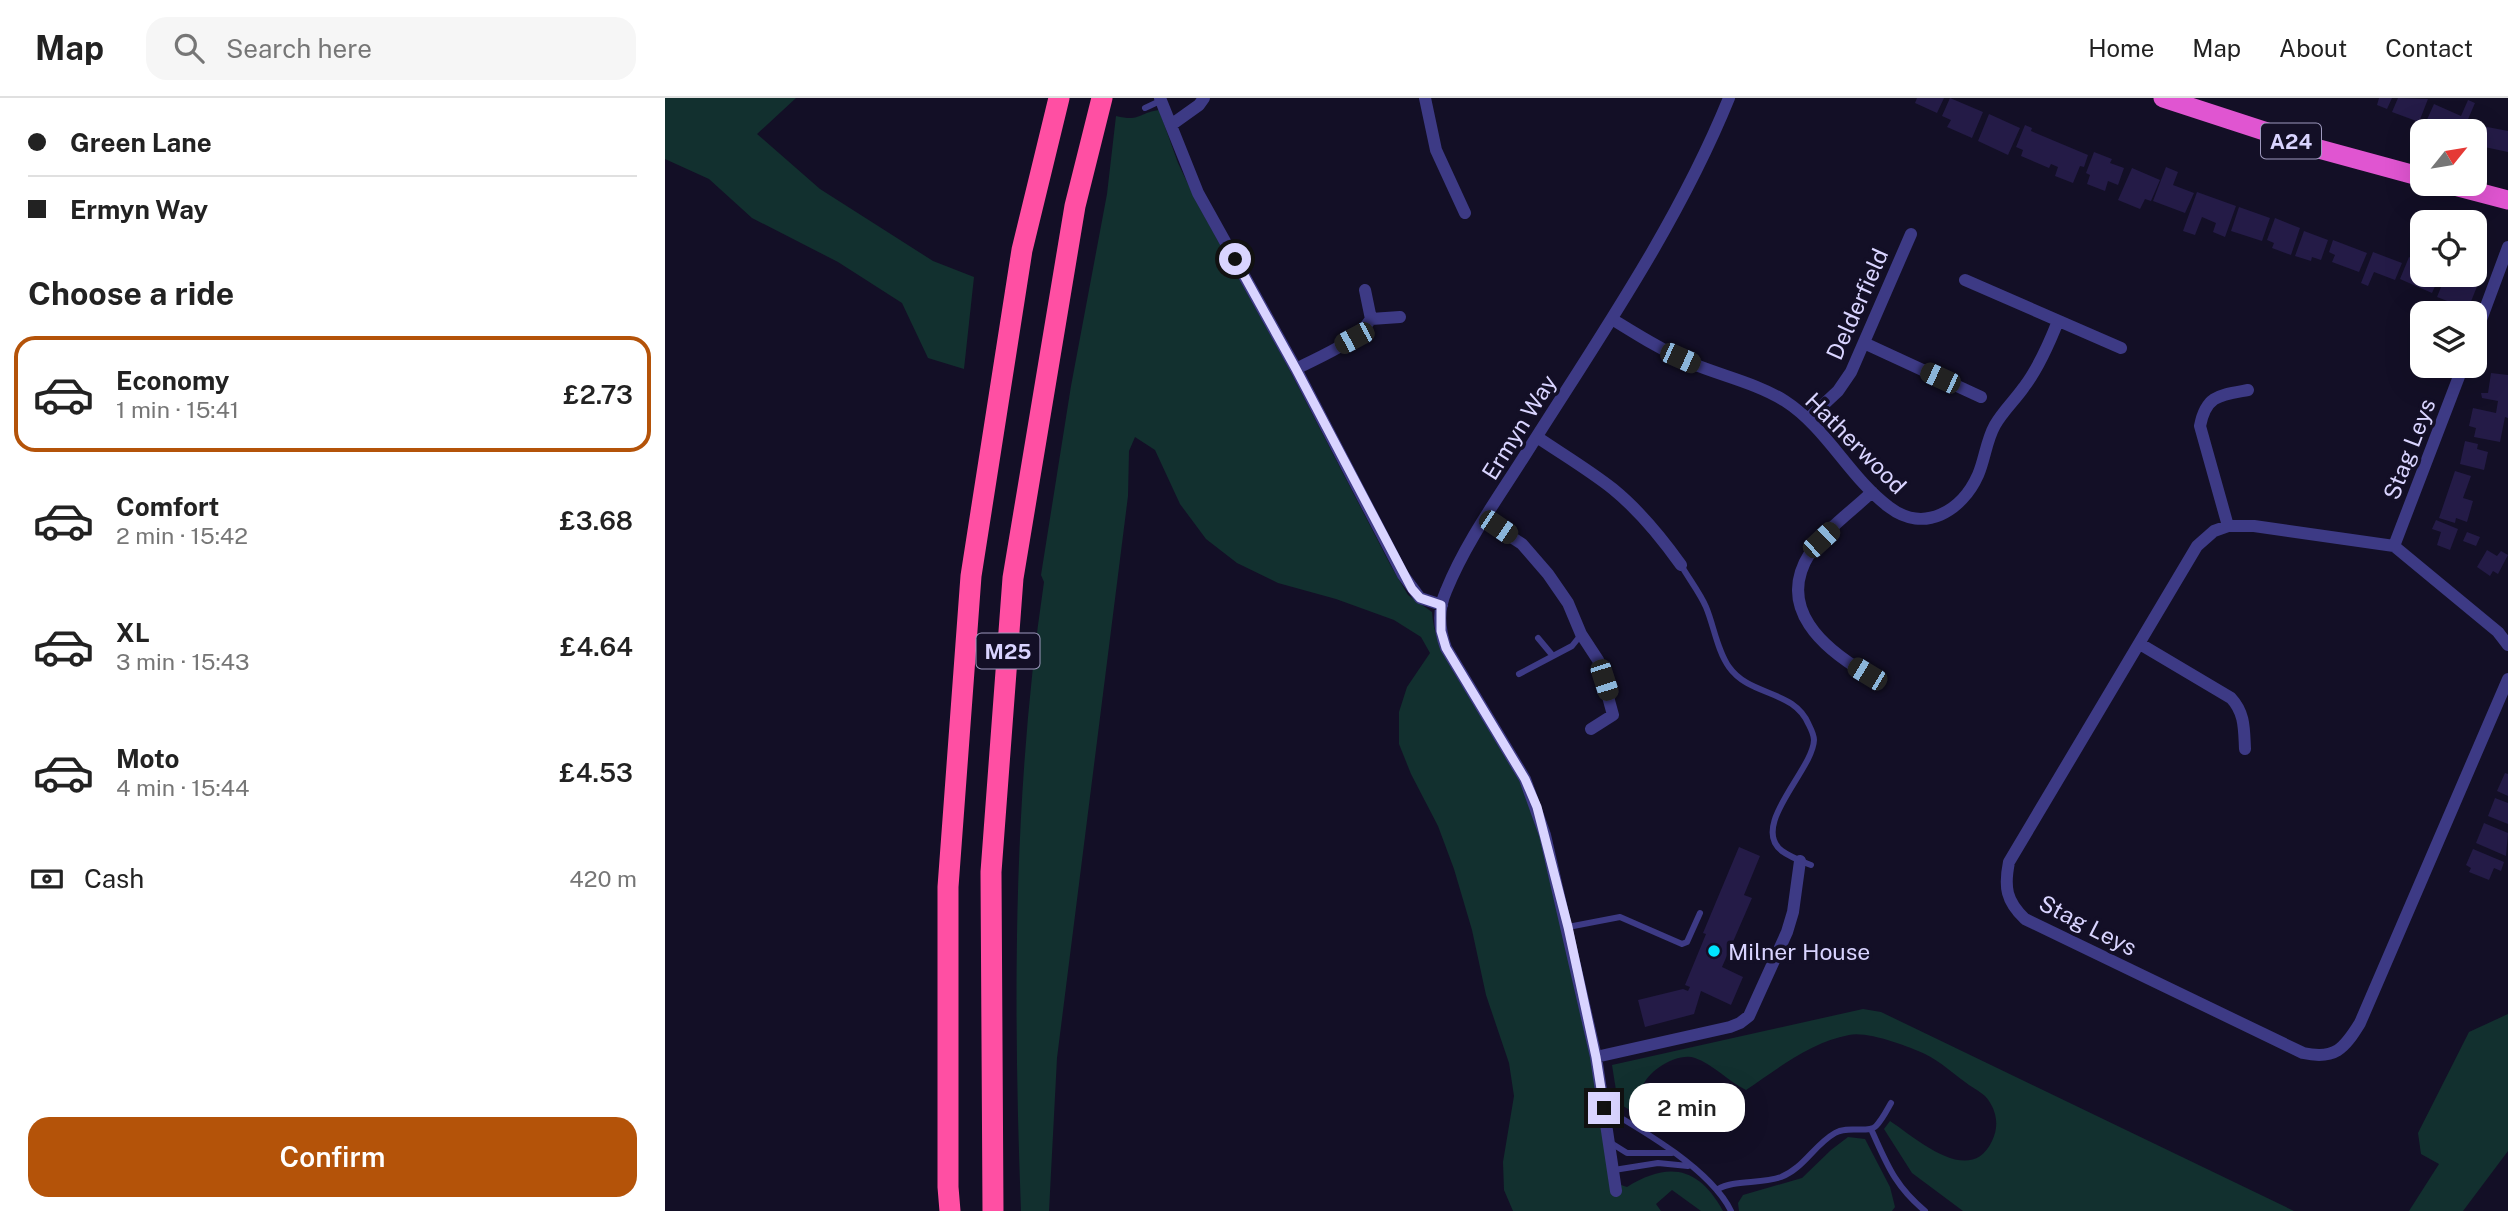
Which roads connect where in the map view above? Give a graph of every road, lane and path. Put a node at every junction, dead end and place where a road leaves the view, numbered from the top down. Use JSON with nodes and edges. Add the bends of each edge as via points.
{"nodes":[{"id":1,"x":1059,"y":98,"type":"edge"},
{"id":2,"x":1102,"y":98,"type":"edge"},
{"id":3,"x":1204,"y":98,"type":"edge"},
{"id":4,"x":1425,"y":98,"type":"edge"},
{"id":5,"x":1729,"y":98,"type":"edge"},
{"id":6,"x":2162,"y":98,"type":"edge"},
{"id":7,"x":1160,"y":100,"type":"edge"},
{"id":8,"x":2209,"y":106,"type":"edge"},
{"id":9,"x":1145,"y":108,"type":"dead end"},
{"id":10,"x":1171,"y":125,"type":"junction"},
{"id":11,"x":2410,"y":174,"type":"edge"},
{"id":12,"x":2487,"y":194,"type":"edge"},
{"id":13,"x":2508,"y":200,"type":"edge"},
{"id":14,"x":1465,"y":213,"type":"dead end"},
{"id":15,"x":1911,"y":234,"type":"dead end"},
{"id":16,"x":2508,"y":247,"type":"edge"},
{"id":17,"x":1965,"y":281,"type":"dead end"},
{"id":18,"x":1365,"y":290,"type":"dead end"},
{"id":19,"x":2487,"y":304,"type":"edge"},
{"id":20,"x":1400,"y":317,"type":"dead end"},
{"id":21,"x":1371,"y":318,"type":"junction"},
{"id":22,"x":1612,"y":319,"type":"junction"},
{"id":23,"x":2058,"y":321,"type":"junction"},
{"id":24,"x":1864,"y":343,"type":"junction"},
{"id":25,"x":2122,"y":348,"type":"dead end"},
{"id":26,"x":1296,"y":369,"type":"junction"},
{"id":27,"x":2458,"y":378,"type":"edge"},
{"id":28,"x":2248,"y":390,"type":"dead end"},
{"id":29,"x":1982,"y":397,"type":"dead end"},
{"id":30,"x":1808,"y":419,"type":"junction"},
{"id":31,"x":1537,"y":437,"type":"junction"},
{"id":32,"x":1872,"y":492,"type":"junction"},
{"id":33,"x":1485,"y":520,"type":"junction"},
{"id":34,"x":2228,"y":526,"type":"junction"},
{"id":35,"x":2394,"y":546,"type":"junction"},
{"id":36,"x":1681,"y":565,"type":"joint"},
{"id":37,"x":1441,"y":605,"type":"junction"},
{"id":38,"x":1581,"y":634,"type":"junction"},
{"id":39,"x":1538,"y":638,"type":"dead end"},
{"id":40,"x":2140,"y":644,"type":"junction"},
{"id":41,"x":2508,"y":645,"type":"edge"},
{"id":42,"x":1553,"y":656,"type":"junction"},
{"id":43,"x":1519,"y":674,"type":"dead end"},
{"id":44,"x":1867,"y":674,"type":"dead end"},
{"id":45,"x":2508,"y":679,"type":"edge"},
{"id":46,"x":1591,"y":729,"type":"dead end"},
{"id":47,"x":2245,"y":749,"type":"dead end"},
{"id":48,"x":1805,"y":863,"type":"joint"},
{"id":49,"x":1700,"y":912,"type":"dead end"},
{"id":50,"x":1568,"y":927,"type":"junction"},
{"id":51,"x":1596,"y":1057,"type":"junction"},
{"id":52,"x":1891,"y":1103,"type":"dead end"},
{"id":53,"x":1604,"y":1108,"type":"junction"},
{"id":54,"x":1871,"y":1129,"type":"junction"},
{"id":55,"x":1611,"y":1143,"type":"junction"},
{"id":56,"x":1673,"y":1153,"type":"junction"},
{"id":57,"x":1690,"y":1166,"type":"junction"},
{"id":58,"x":1614,"y":1170,"type":"junction"},
{"id":59,"x":1718,"y":1189,"type":"junction"},
{"id":60,"x":1616,"y":1191,"type":"dead end"},
{"id":61,"x":950,"y":1211,"type":"edge"},
{"id":62,"x":993,"y":1211,"type":"edge"},
{"id":63,"x":1731,"y":1211,"type":"edge"},
{"id":64,"x":1925,"y":1211,"type":"edge"}],
"edges":[{"from":1,"to":61,"type":"highway","number":"M25","via":[[1021,250],[971,576],[948,887]]},
{"from":2,"to":62,"type":"highway","number":"M25","via":[[1075,206],[1013,579],[991,872]]},
{"from":3,"to":10,"type":"street"},
{"from":4,"to":14,"type":"street","via":[[1436,150]]},
{"from":5,"to":22,"type":"street","name":"Ermyn Way","via":[[1677,207]]},
{"from":6,"to":8,"type":"highway","number":"A24"},
{"from":7,"to":9,"type":"lane"},
{"from":7,"to":10,"type":"street"},
{"from":8,"to":11,"type":"highway","number":"A24","via":[[2319,149]]},
{"from":10,"to":26,"type":"street","via":[[1198,193]]},
{"from":12,"to":13,"type":"highway"},
{"from":15,"to":24,"type":"street","name":"Delderfield"},
{"from":16,"to":19,"type":"street"},
{"from":17,"to":23,"type":"street"},
{"from":18,"to":21,"type":"street"},
{"from":20,"to":21,"type":"street"},
{"from":21,"to":26,"type":"street","via":[[1354,338]]},
{"from":22,"to":30,"type":"street","name":"Hatherwood","via":[[1667,352],[1763,390]]},
{"from":22,"to":31,"type":"street","name":"Ermyn Way"},
{"from":23,"to":25,"type":"street"},
{"from":23,"to":32,"type":"street","name":"Hatherwood","via":[[2034,373],[1994,426],[1978,475],[1960,501],[1932,520],[1916,520],[1889,508]]},
{"from":24,"to":29,"type":"street"},
{"from":24,"to":30,"type":"street","name":"Delderfield","via":[[1838,391]]},
{"from":26,"to":37,"type":"street","via":[[1412,589],[1420,598]]},
{"from":27,"to":35,"type":"street","name":"Stag Leys"},
{"from":28,"to":34,"type":"street","via":[[2219,395],[2202,414],[2200,426]]},
{"from":30,"to":32,"type":"street","name":"Hatherwood"},
{"from":31,"to":33,"type":"street","name":"Ermyn Way"},
{"from":31,"to":36,"type":"street","via":[[1631,505]]},
{"from":32,"to":44,"type":"street","via":[[1809,554],[1799,580],[1799,601],[1815,635]]},
{"from":33,"to":37,"type":"street","name":"Ermyn Way"},
{"from":33,"to":38,"type":"street","via":[[1531,553],[1567,603]]},
{"from":34,"to":35,"type":"street"},
{"from":34,"to":40,"type":"street","name":"Stag Leys","via":[[2197,546]]},
{"from":35,"to":41,"type":"street"},
{"from":36,"to":48,"type":"lane","via":[[1705,604],[1729,667],[1741,680],[1796,706],[1808,722],[1814,740],[1774,818],[1772,831],[1780,850]]},
{"from":37,"to":50,"type":"street","name":"Ermyn Way","via":[[1446,648],[1531,794]]},
{"from":38,"to":42,"type":"lane","via":[[1572,646]]},
{"from":38,"to":46,"type":"street","via":[[1598,660],[1613,715]]},
{"from":39,"to":42,"type":"lane"},
{"from":40,"to":45,"type":"street","name":"Stag Leys","via":[[2009,862],[2008,898],[2025,919],[2303,1053],[2320,1057],[2343,1046],[2360,1023]]},
{"from":40,"to":47,"type":"street","via":[[2231,698],[2243,717]]},
{"from":42,"to":43,"type":"lane"},
{"from":48,"to":51,"type":"street","via":[[1787,932],[1749,1016],[1730,1027]]},
{"from":49,"to":50,"type":"lane","via":[[1682,944],[1620,916]]},
{"from":50,"to":51,"type":"street","name":"Ermyn Way"},
{"from":51,"to":53,"type":"street","name":"Ermyn Way"},
{"from":52,"to":54,"type":"lane"},
{"from":53,"to":55,"type":"street","name":"Ermyn Way"},
{"from":53,"to":56,"type":"lane"},
{"from":54,"to":59,"type":"lane","via":[[1853,1127],[1835,1133],[1784,1175]]},
{"from":54,"to":64,"type":"lane","via":[[1895,1180]]},
{"from":55,"to":56,"type":"lane","via":[[1627,1153]]},
{"from":55,"to":58,"type":"street","name":"Ermyn Way"},
{"from":56,"to":57,"type":"lane"},
{"from":57,"to":58,"type":"lane","via":[[1658,1163]]},
{"from":57,"to":59,"type":"lane"},
{"from":58,"to":60,"type":"street","name":"Ermyn Way"},
{"from":59,"to":63,"type":"lane"}]}
